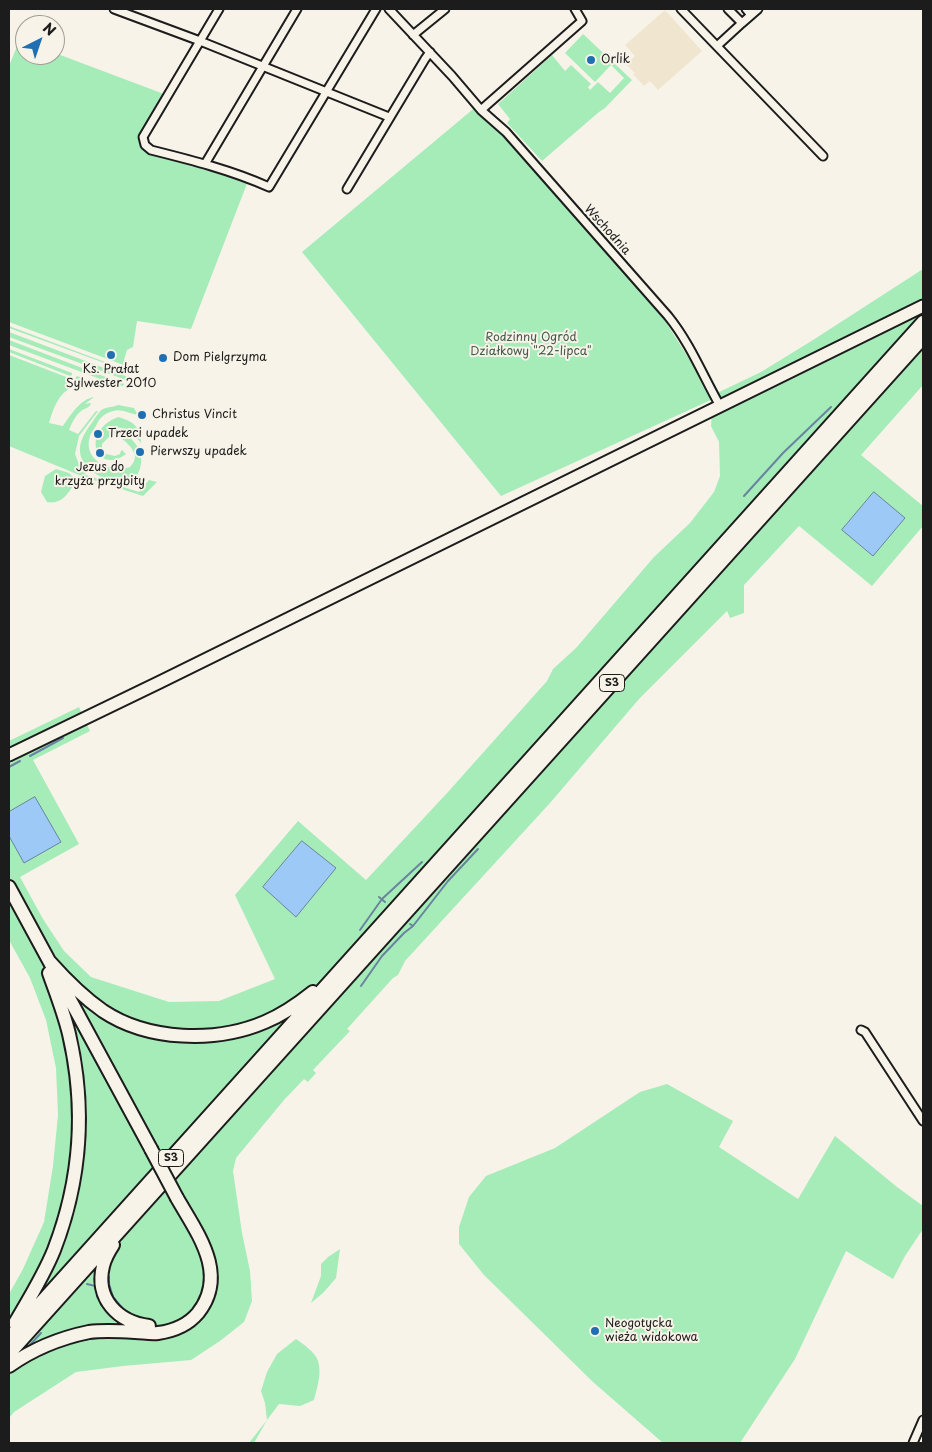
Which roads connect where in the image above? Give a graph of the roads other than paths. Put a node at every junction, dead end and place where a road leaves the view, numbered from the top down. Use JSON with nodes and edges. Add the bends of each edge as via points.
{"nodes":[{"id":1,"x":114,"y":9,"type":"edge"},
{"id":2,"x":218,"y":9,"type":"edge"},
{"id":3,"x":297,"y":9,"type":"edge"},
{"id":4,"x":376,"y":9,"type":"edge"},
{"id":5,"x":390,"y":9,"type":"edge"},
{"id":6,"x":445,"y":9,"type":"edge"},
{"id":7,"x":575,"y":9,"type":"edge"},
{"id":8,"x":681,"y":9,"type":"edge"},
{"id":9,"x":728,"y":9,"type":"edge"},
{"id":10,"x":757,"y":9,"type":"edge"},
{"id":11,"x":748,"y":12,"type":"edge"},
{"id":12,"x":742,"y":23,"type":"junction"},
{"id":13,"x":414,"y":35,"type":"junction"},
{"id":14,"x":200,"y":41,"type":"junction"},
{"id":15,"x":715,"y":43,"type":"junction"},
{"id":16,"x":430,"y":52,"type":"junction"},
{"id":17,"x":263,"y":67,"type":"junction"},
{"id":18,"x":326,"y":91,"type":"junction"},
{"id":19,"x":482,"y":110,"type":"junction"},
{"id":20,"x":389,"y":117,"type":"junction"},
{"id":21,"x":823,"y":156,"type":"dead end"},
{"id":22,"x":205,"y":164,"type":"junction"},
{"id":23,"x":346,"y":189,"type":"dead end"},
{"id":24,"x":923,"y":306,"type":"edge"},
{"id":25,"x":923,"y":322,"type":"edge"},
{"id":26,"x":923,"y":338,"type":"edge"},
{"id":27,"x":720,"y":406,"type":"junction"},
{"id":28,"x":11,"y":755,"type":"edge"},
{"id":29,"x":9,"y":887,"type":"edge"},
{"id":30,"x":9,"y":899,"type":"edge"},
{"id":31,"x":49,"y":967,"type":"junction"},
{"id":32,"x":333,"y":978,"type":"junction"},
{"id":33,"x":861,"y":1030,"type":"dead end"},
{"id":34,"x":923,"y":1120,"type":"edge"},
{"id":35,"x":175,"y":1200,"type":"junction"},
{"id":36,"x":121,"y":1229,"type":"junction"},
{"id":37,"x":9,"y":1334,"type":"edge"},
{"id":38,"x":9,"y":1338,"type":"edge"},
{"id":39,"x":9,"y":1354,"type":"edge"},
{"id":40,"x":9,"y":1366,"type":"edge"},
{"id":41,"x":923,"y":1420,"type":"edge"},
{"id":42,"x":912,"y":1443,"type":"edge"}],
"edges":[{"from":1,"to":14,"type":"street"},
{"from":2,"to":14,"type":"street"},
{"from":3,"to":17,"type":"street"},
{"from":4,"to":18,"type":"street"},
{"from":5,"to":13,"type":"street","name":"Wschodnia"},
{"from":6,"to":13,"type":"street"},
{"from":7,"to":19,"type":"street","via":[[582,21]]},
{"from":8,"to":15,"type":"street"},
{"from":9,"to":12,"type":"street"},
{"from":10,"to":11,"type":"street"},
{"from":11,"to":12,"type":"street"},
{"from":12,"to":15,"type":"street"},
{"from":13,"to":16,"type":"street","name":"Wschodnia"},
{"from":14,"to":17,"type":"street"},
{"from":14,"to":22,"type":"street","via":[[143,137],[151,150]]},
{"from":15,"to":21,"type":"street"},
{"from":16,"to":19,"type":"street","name":"Wschodnia"},
{"from":16,"to":20,"type":"street"},
{"from":17,"to":18,"type":"street"},
{"from":17,"to":22,"type":"street"},
{"from":18,"to":20,"type":"street"},
{"from":18,"to":22,"type":"street","via":[[269,187]]},
{"from":19,"to":27,"type":"street","name":"Wschodnia","via":[[506,132],[674,323]]},
{"from":20,"to":23,"type":"street"},
{"from":24,"to":27,"type":"main road"},
{"from":25,"to":32,"type":"highway","number":"S3"},
{"from":26,"to":36,"type":"highway","number":"S3"},
{"from":27,"to":28,"type":"main road"},
{"from":29,"to":31,"type":"highway"},
{"from":30,"to":31,"type":"highway"},
{"from":31,"to":32,"type":"highway","via":[[104,1012],[122,1021],[148,1030],[198,1036],[221,1034],[262,1023],[288,1010]]},
{"from":31,"to":35,"type":"highway"},
{"from":31,"to":37,"type":"highway","via":[[74,1061],[80,1112],[78,1147],[70,1200],[54,1250]]},
{"from":32,"to":38,"type":"highway","number":"S3"},
{"from":33,"to":34,"type":"street"},
{"from":35,"to":36,"type":"highway","via":[[202,1261],[204,1275],[198,1301],[177,1320],[156,1326],[132,1322],[123,1318],[107,1300],[101,1280],[103,1265]]},
{"from":35,"to":40,"type":"highway","via":[[209,1258],[210,1290],[194,1317],[170,1331],[91,1332],[64,1338],[23,1356]]},
{"from":36,"to":39,"type":"highway","number":"S3"},
{"from":41,"to":42,"type":"street"}]}
